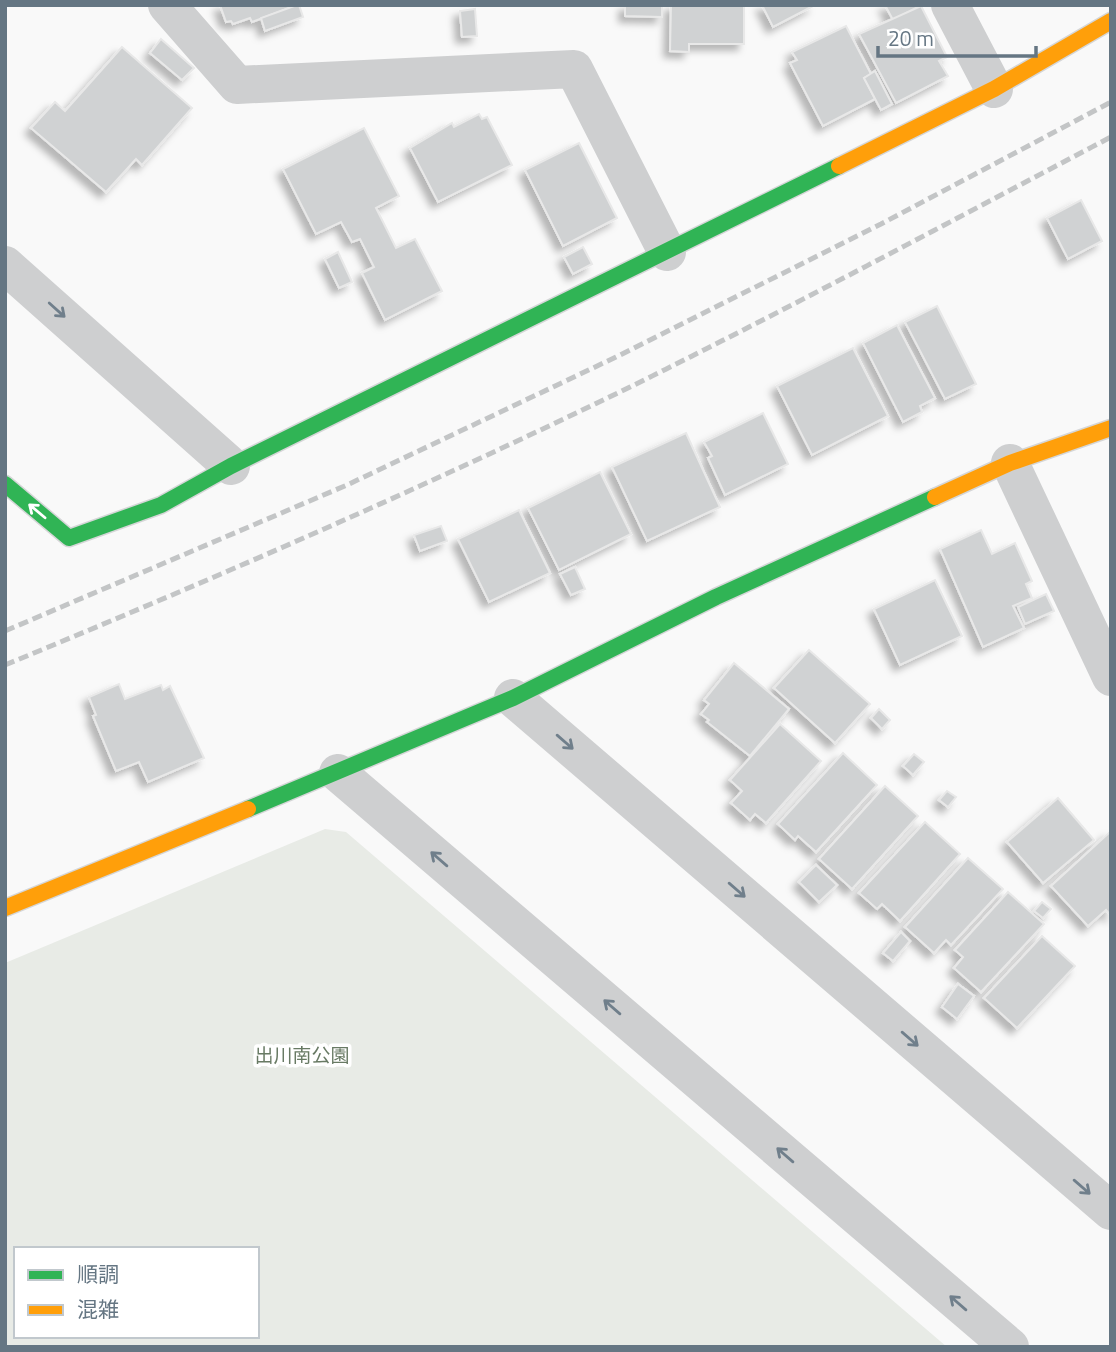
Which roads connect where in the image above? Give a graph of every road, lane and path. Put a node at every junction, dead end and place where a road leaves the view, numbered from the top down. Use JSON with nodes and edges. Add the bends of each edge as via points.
{"nodes":[{"id":1,"x":167,"y":5,"type":"edge"},
{"id":2,"x":950,"y":5,"type":"edge"},
{"id":3,"x":1111,"y":21,"type":"edge"},
{"id":4,"x":994,"y":89,"type":"junction"},
{"id":5,"x":667,"y":252,"type":"junction"},
{"id":6,"x":5,"y":265,"type":"edge"},
{"id":7,"x":1111,"y":428,"type":"edge"},
{"id":8,"x":1010,"y":463,"type":"junction"},
{"id":9,"x":231,"y":466,"type":"junction"},
{"id":10,"x":5,"y":484,"type":"edge"},
{"id":11,"x":1111,"y":677,"type":"edge"},
{"id":12,"x":513,"y":698,"type":"junction"},
{"id":13,"x":338,"y":773,"type":"junction"},
{"id":14,"x":5,"y":908,"type":"edge"},
{"id":15,"x":1111,"y":1212,"type":"edge"},
{"id":16,"x":1006,"y":1346,"type":"edge"}],
"edges":[{"from":1,"to":5,"type":"street","via":[[237,85],[574,69]]},
{"from":2,"to":4,"type":"street"},
{"from":3,"to":4,"type":"street"},
{"from":4,"to":5,"type":"street"},
{"from":5,"to":9,"type":"street"},
{"from":6,"to":9,"type":"street","one_way":true},
{"from":7,"to":8,"type":"street"},
{"from":8,"to":11,"type":"street"},
{"from":8,"to":12,"type":"street","via":[[716,597]]},
{"from":9,"to":10,"type":"street","one_way":true,"via":[[161,505],[69,537]]},
{"from":12,"to":13,"type":"street"},
{"from":12,"to":15,"type":"street","one_way":true},
{"from":13,"to":14,"type":"street"},
{"from":16,"to":13,"type":"street","one_way":true}]}
